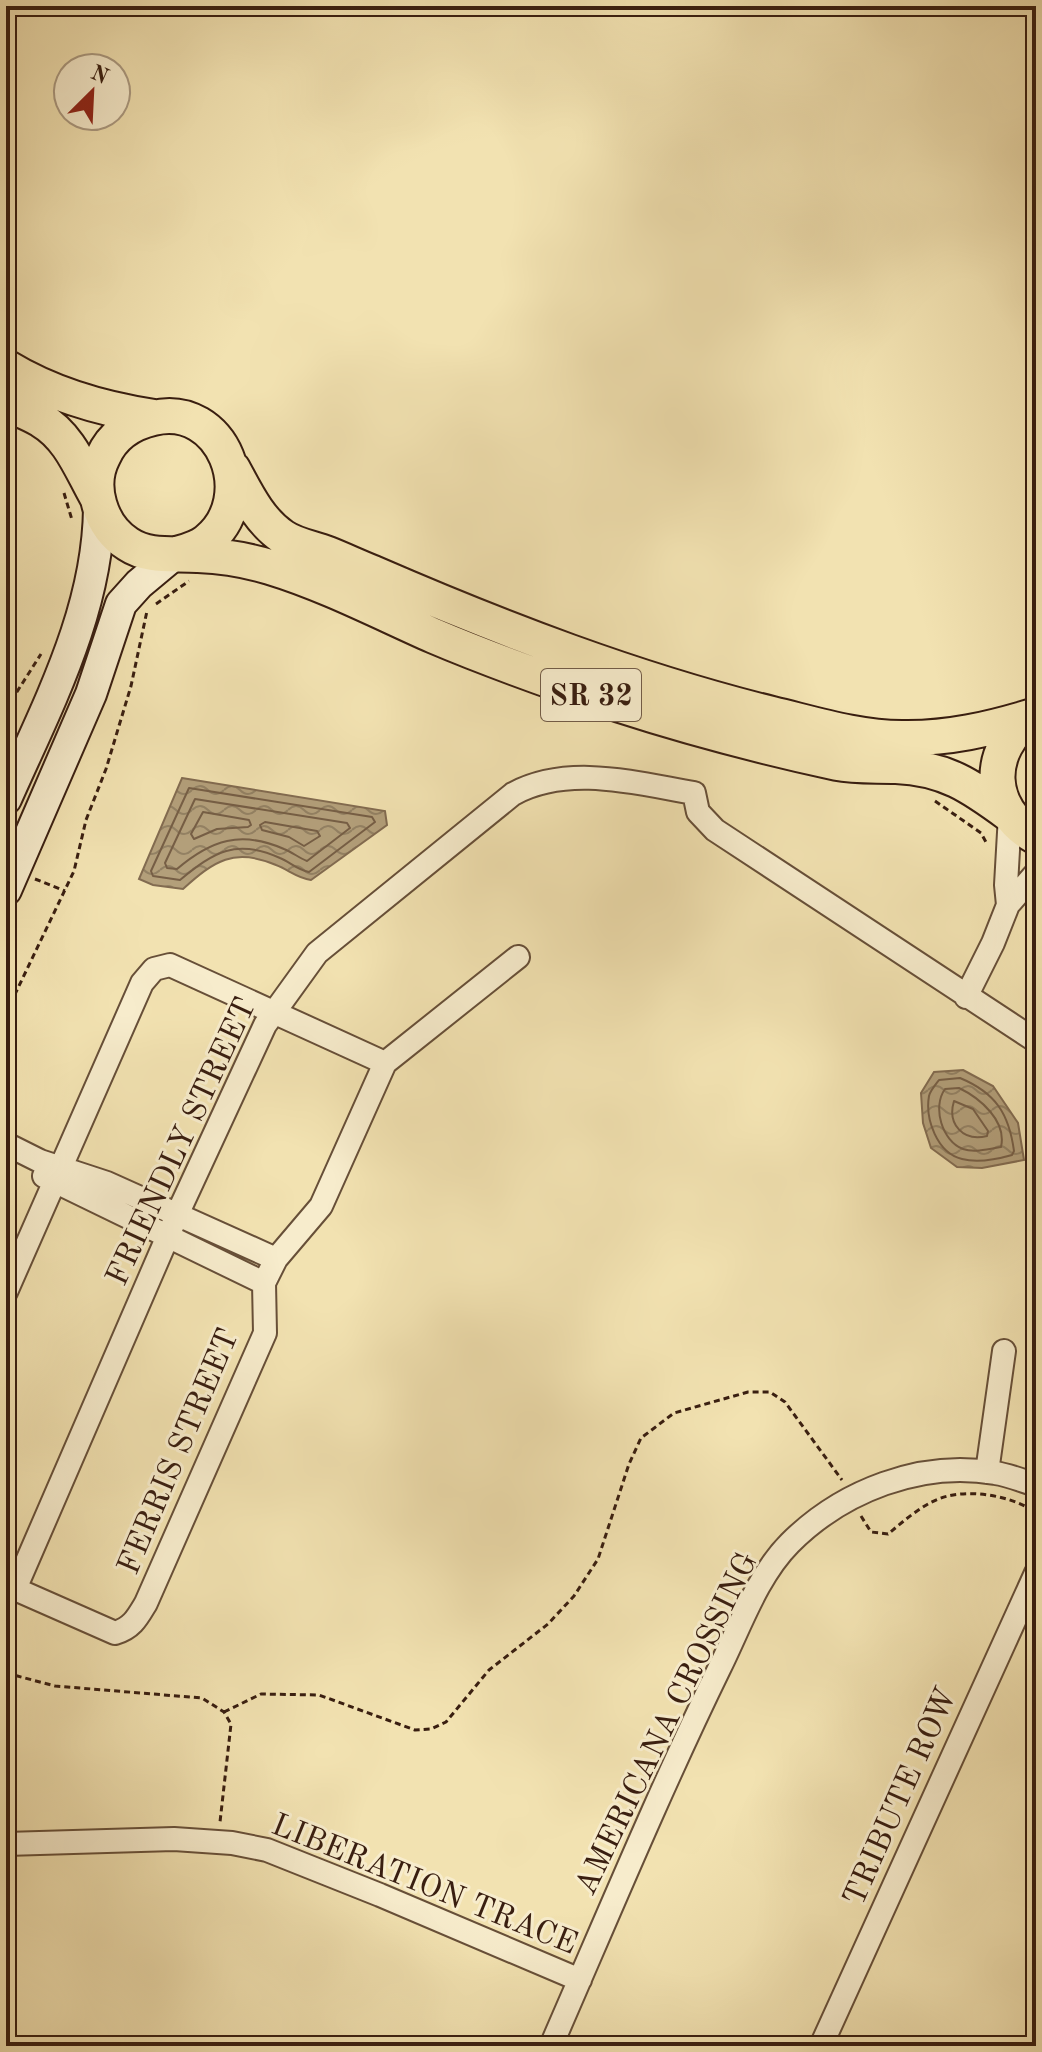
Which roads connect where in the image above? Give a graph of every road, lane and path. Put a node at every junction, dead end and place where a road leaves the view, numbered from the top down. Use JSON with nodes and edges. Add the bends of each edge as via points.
{"nodes":[{"id":1,"x":6,"y":367,"type":"edge"},
{"id":2,"x":6,"y":403,"type":"edge"},
{"id":3,"x":154,"y":417,"type":"junction"},
{"id":4,"x":230,"y":463,"type":"junction"},
{"id":5,"x":63,"y":492,"type":"dead end"},
{"id":6,"x":98,"y":499,"type":"junction"},
{"id":7,"x":72,"y":531,"type":"dead end"},
{"id":8,"x":176,"y":554,"type":"junction"},
{"id":9,"x":201,"y":579,"type":"dead end"},
{"id":10,"x":44,"y":650,"type":"dead end"},
{"id":11,"x":6,"y":709,"type":"edge"},
{"id":12,"x":1034,"y":715,"type":"edge"},
{"id":13,"x":6,"y":799,"type":"edge"},
{"id":14,"x":1009,"y":815,"type":"junction"},
{"id":15,"x":1036,"y":837,"type":"edge"},
{"id":16,"x":1036,"y":873,"type":"edge"},
{"id":17,"x":19,"y":883,"type":"edge"},
{"id":18,"x":65,"y":891,"type":"junction"},
{"id":19,"x":1008,"y":905,"type":"junction"},
{"id":20,"x":518,"y":957,"type":"dead end"},
{"id":21,"x":966,"y":997,"type":"junction"},
{"id":22,"x":273,"y":1012,"type":"junction"},
{"id":23,"x":6,"y":1013,"type":"edge"},
{"id":24,"x":1036,"y":1041,"type":"edge"},
{"id":25,"x":385,"y":1063,"type":"junction"},
{"id":26,"x":6,"y":1144,"type":"edge"},
{"id":27,"x":6,"y":1160,"type":"edge"},
{"id":28,"x":57,"y":1175,"type":"junction"},
{"id":29,"x":177,"y":1215,"type":"junction"},
{"id":30,"x":168,"y":1238,"type":"junction"},
{"id":31,"x":276,"y":1259,"type":"junction"},
{"id":32,"x":264,"y":1283,"type":"junction"},
{"id":33,"x":6,"y":1292,"type":"edge"},
{"id":34,"x":1004,"y":1351,"type":"dead end"},
{"id":35,"x":987,"y":1472,"type":"junction"},
{"id":36,"x":842,"y":1480,"type":"dead end"},
{"id":37,"x":1036,"y":1485,"type":"edge"},
{"id":38,"x":859,"y":1513,"type":"dead end"},
{"id":39,"x":1036,"y":1528,"type":"edge"},
{"id":40,"x":1036,"y":1573,"type":"edge"},
{"id":41,"x":10,"y":1587,"type":"edge"},
{"id":42,"x":6,"y":1673,"type":"edge"},
{"id":43,"x":224,"y":1712,"type":"junction"},
{"id":44,"x":217,"y":1842,"type":"junction"},
{"id":45,"x":6,"y":1844,"type":"edge"},
{"id":46,"x":580,"y":1980,"type":"junction"},
{"id":47,"x":551,"y":2046,"type":"edge"},
{"id":48,"x":821,"y":2046,"type":"edge"}],
"edges":[{"from":1,"to":3,"type":"main road","number":"SR 32","via":[[52,392]]},
{"from":2,"to":6,"type":"main road","number":"SR 32","via":[[57,433]]},
{"from":3,"to":4,"type":"main road","number":"SR 32","via":[[176,417],[201,426],[214,436]]},
{"from":3,"to":6,"type":"main road","via":[[129,426],[110,444],[100,460]]},
{"from":4,"to":8,"type":"main road","via":[[233,502],[224,523],[206,542]]},
{"from":4,"to":12,"type":"main road","number":"SR 32","via":[[265,520],[294,543],[633,674],[825,727],[901,739],[992,728]]},
{"from":5,"to":7,"type":"path"},
{"from":6,"to":8,"type":"main road","number":"SR 32","via":[[108,525],[128,544],[155,554]]},
{"from":6,"to":13,"type":"main road","via":[[97,544],[82,618]]},
{"from":8,"to":14,"type":"main road","number":"SR 32","via":[[246,560],[290,573],[530,673],[784,752],[846,765],[946,773]]},
{"from":8,"to":17,"type":"main road","via":[[121,604]]},
{"from":9,"to":18,"type":"path","via":[[187,581],[147,612],[117,736]]},
{"from":10,"to":11,"type":"path"},
{"from":12,"to":14,"type":"main road","via":[[1009,737],[997,767],[997,784]]},
{"from":14,"to":15,"type":"main road"},
{"from":14,"to":19,"type":"street"},
{"from":16,"to":19,"type":"street"},
{"from":17,"to":18,"type":"path"},
{"from":18,"to":23,"type":"path"},
{"from":19,"to":21,"type":"street"},
{"from":20,"to":25,"type":"street","name":"FERRIS STREET"},
{"from":21,"to":22,"type":"street","name":"FRIENDLY STREET","via":[[715,830],[698,812],[694,793],[576,777],[549,780],[513,794],[317,953]]},
{"from":21,"to":24,"type":"street"},
{"from":22,"to":25,"type":"street"},
{"from":22,"to":28,"type":"street","via":[[170,965],[154,969],[142,983]]},
{"from":22,"to":29,"type":"street","name":"FRIENDLY STREET"},
{"from":25,"to":31,"type":"street","name":"FERRIS STREET","via":[[321,1206]]},
{"from":26,"to":28,"type":"street"},
{"from":27,"to":28,"type":"street"},
{"from":28,"to":29,"type":"street","via":[[107,1183]]},
{"from":28,"to":30,"type":"street"},
{"from":28,"to":33,"type":"street"},
{"from":29,"to":30,"type":"street","name":"FRIENDLY STREET"},
{"from":29,"to":31,"type":"street"},
{"from":30,"to":32,"type":"street"},
{"from":30,"to":41,"type":"street","name":"FRIENDLY STREET"},
{"from":31,"to":32,"type":"street","name":"FERRIS STREET"},
{"from":32,"to":41,"type":"street","name":"FERRIS STREET","via":[[265,1333],[146,1603],[126,1630],[115,1633]]},
{"from":34,"to":35,"type":"street"},
{"from":35,"to":37,"type":"street","name":"AMERICANA CROSSING"},
{"from":35,"to":46,"type":"street","name":"AMERICANA CROSSING","via":[[917,1474],[877,1486],[840,1503],[788,1545],[768,1570],[690,1728]]},
{"from":36,"to":43,"type":"path","via":[[785,1402],[770,1392],[748,1392],[674,1413],[641,1438],[598,1559],[574,1596],[548,1624],[489,1670],[446,1722],[415,1730],[319,1695],[261,1694]]},
{"from":38,"to":39,"type":"path","via":[[871,1532],[888,1534],[947,1496],[984,1495],[1030,1509]]},
{"from":40,"to":48,"type":"street","name":"TRIBUTE ROW"},
{"from":42,"to":43,"type":"path","via":[[55,1686],[202,1698]]},
{"from":43,"to":44,"type":"path","via":[[231,1724]]},
{"from":44,"to":45,"type":"street","name":"LIBERATION TRACE"},
{"from":44,"to":46,"type":"street","name":"LIBERATION TRACE","via":[[267,1850]]},
{"from":46,"to":47,"type":"street","name":"AMERICANA CROSSING"}]}
